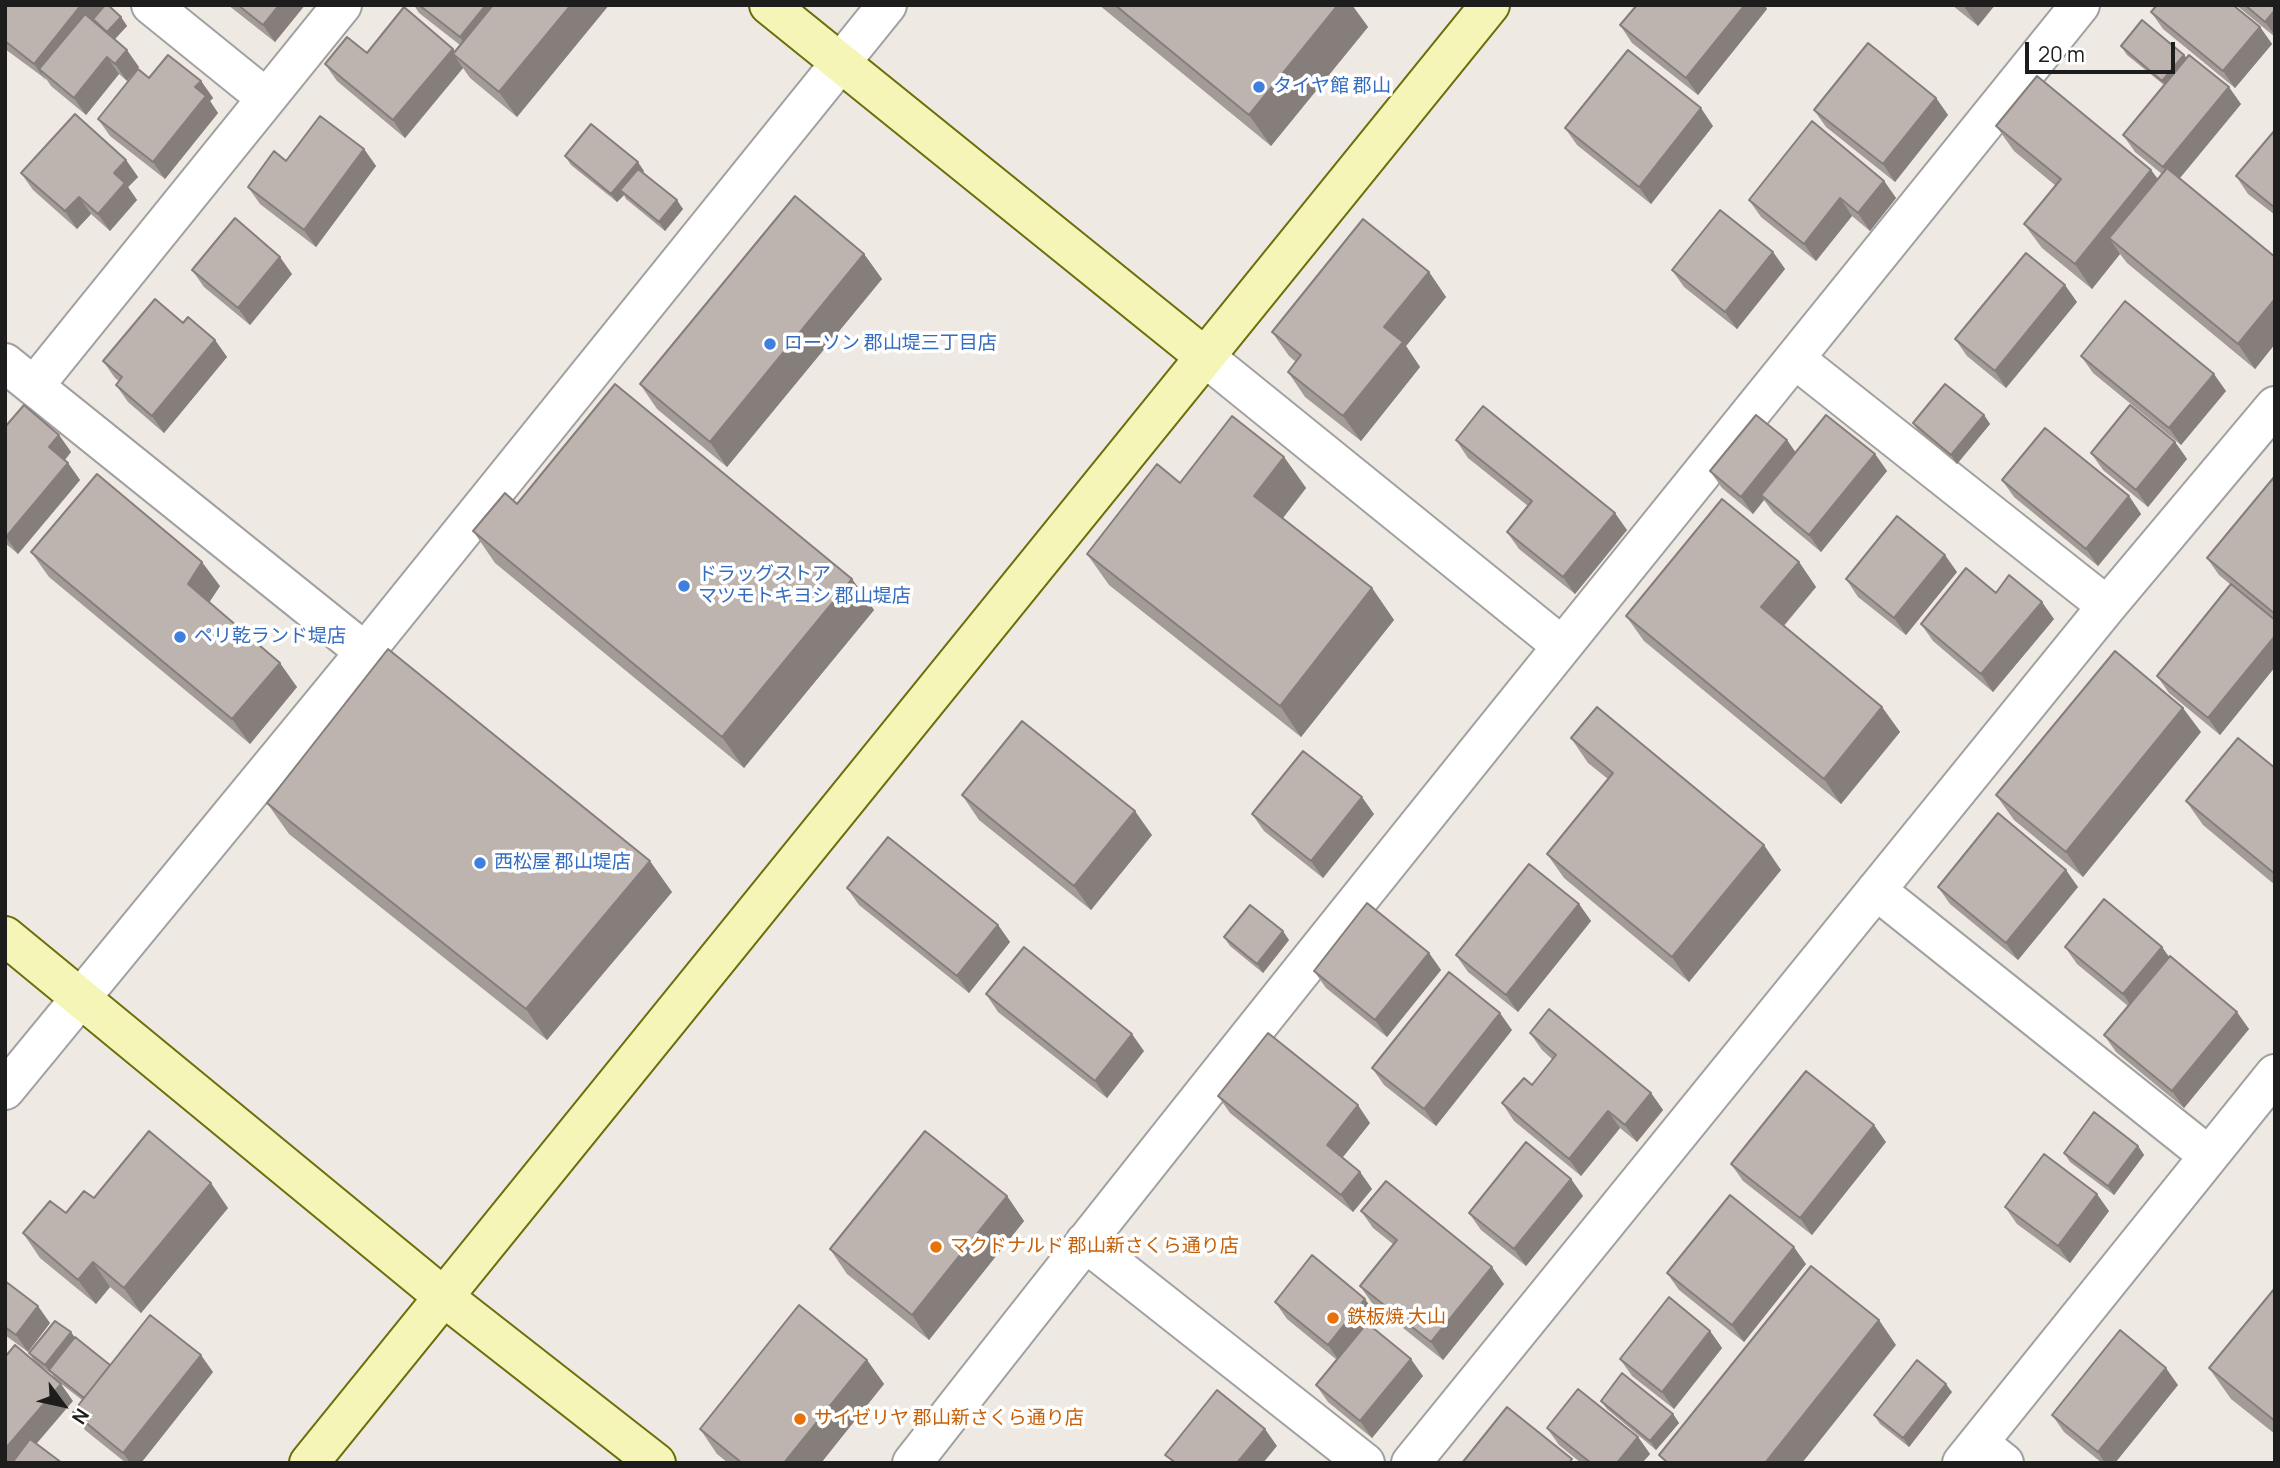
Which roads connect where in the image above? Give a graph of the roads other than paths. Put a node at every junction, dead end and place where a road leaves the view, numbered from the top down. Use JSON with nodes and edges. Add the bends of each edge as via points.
{"nodes":[{"id":1,"x":151,"y":5,"type":"edge"},
{"id":2,"x":342,"y":5,"type":"edge"},
{"id":3,"x":769,"y":5,"type":"edge"},
{"id":4,"x":887,"y":5,"type":"edge"},
{"id":5,"x":1490,"y":5,"type":"edge"},
{"id":6,"x":2080,"y":5,"type":"edge"},
{"id":7,"x":841,"y":65,"type":"junction"},
{"id":8,"x":266,"y":98,"type":"junction"},
{"id":9,"x":1205,"y":357,"type":"junction"},
{"id":10,"x":1794,"y":359,"type":"junction"},
{"id":11,"x":5,"y":363,"type":"edge"},
{"id":12,"x":34,"y":386,"type":"junction"},
{"id":13,"x":2275,"y":406,"type":"edge"},
{"id":14,"x":2107,"y":606,"type":"junction"},
{"id":15,"x":1562,"y":646,"type":"junction"},
{"id":16,"x":365,"y":652,"type":"junction"},
{"id":17,"x":1877,"y":890,"type":"junction"},
{"id":18,"x":5,"y":936,"type":"edge"},
{"id":19,"x":81,"y":999,"type":"junction"},
{"id":20,"x":2275,"y":1074,"type":"edge"},
{"id":21,"x":5,"y":1090,"type":"edge"},
{"id":22,"x":2209,"y":1156,"type":"junction"},
{"id":23,"x":1085,"y":1242,"type":"junction"},
{"id":24,"x":445,"y":1298,"type":"junction"},
{"id":25,"x":1982,"y":1456,"type":"edge"},
{"id":26,"x":309,"y":1463,"type":"edge"},
{"id":27,"x":656,"y":1463,"type":"edge"},
{"id":28,"x":912,"y":1463,"type":"edge"},
{"id":29,"x":1365,"y":1463,"type":"edge"},
{"id":30,"x":1411,"y":1463,"type":"edge"}],
"edges":[{"from":1,"to":8,"type":"street"},
{"from":2,"to":8,"type":"street"},
{"from":3,"to":7,"type":"street"},
{"from":4,"to":7,"type":"street"},
{"from":5,"to":9,"type":"street"},
{"from":6,"to":10,"type":"street"},
{"from":7,"to":9,"type":"street"},
{"from":7,"to":16,"type":"street"},
{"from":8,"to":12,"type":"street"},
{"from":9,"to":15,"type":"street"},
{"from":9,"to":24,"type":"street"},
{"from":10,"to":14,"type":"street"},
{"from":10,"to":15,"type":"street"},
{"from":11,"to":12,"type":"street"},
{"from":12,"to":16,"type":"street"},
{"from":13,"to":14,"type":"street"},
{"from":14,"to":17,"type":"street"},
{"from":15,"to":23,"type":"street"},
{"from":16,"to":19,"type":"street"},
{"from":17,"to":22,"type":"street"},
{"from":17,"to":30,"type":"street"},
{"from":18,"to":19,"type":"street"},
{"from":19,"to":21,"type":"street"},
{"from":19,"to":24,"type":"street"},
{"from":20,"to":22,"type":"street"},
{"from":22,"to":25,"type":"street"},
{"from":23,"to":28,"type":"street"},
{"from":23,"to":29,"type":"street"},
{"from":24,"to":26,"type":"street"},
{"from":24,"to":27,"type":"street"}]}
